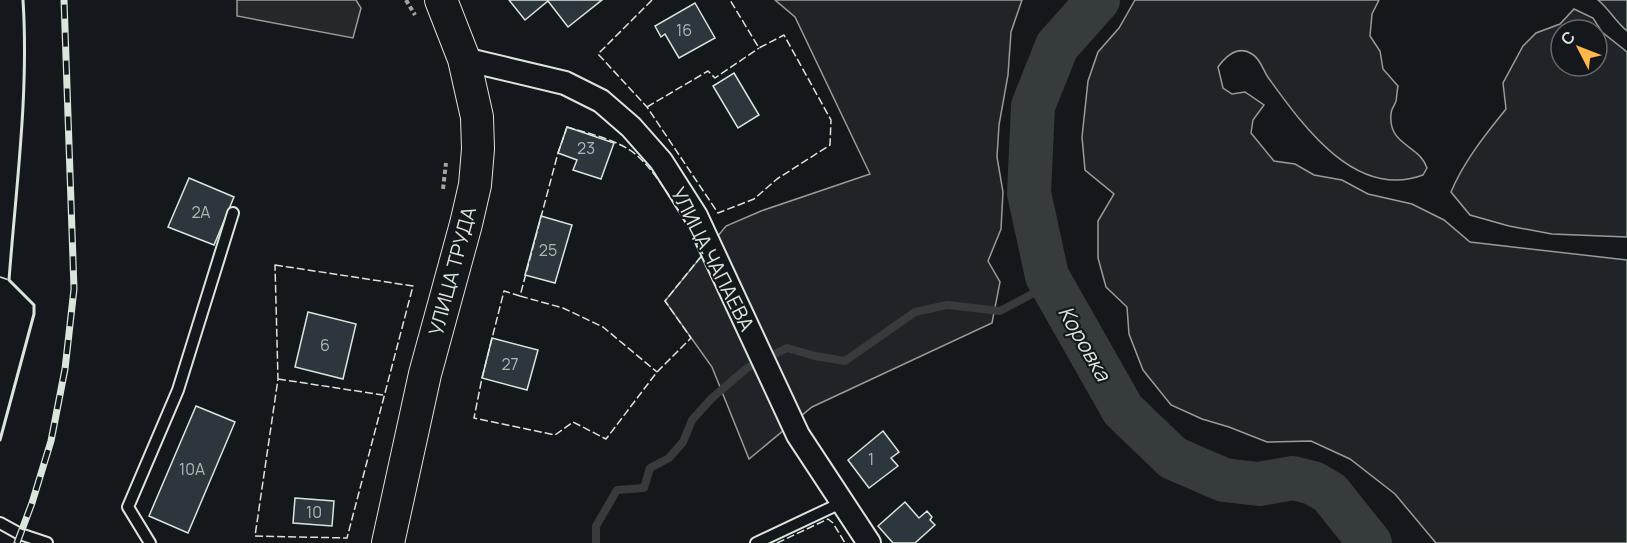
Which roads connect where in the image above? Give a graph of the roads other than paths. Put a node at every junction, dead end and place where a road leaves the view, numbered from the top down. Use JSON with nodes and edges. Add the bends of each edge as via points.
{"nodes":[{"id":1,"x":428,"y":8,"type":"edge"},
{"id":2,"x":464,"y":59,"type":"junction"},
{"id":3,"x":233,"y":213,"type":"dead end"},
{"id":4,"x":843,"y":502,"type":"junction"},
{"id":5,"x":0,"y":523,"type":"edge"},
{"id":6,"x":47,"y":543,"type":"edge"},
{"id":7,"x":150,"y":543,"type":"edge"},
{"id":8,"x":388,"y":543,"type":"edge"},
{"id":9,"x":756,"y":543,"type":"edge"},
{"id":10,"x":869,"y":543,"type":"edge"}],
"edges":[{"from":1,"to":2,"type":"street","name":"УЛИЦА ТРУДА"},
{"from":2,"to":4,"type":"street","name":"УЛИЦА ЧАПАЕВА","via":[[565,83],[601,101],[661,161],[696,216],[798,435]]},
{"from":2,"to":8,"type":"street","name":"УЛИЦА ТРУДА","via":[[477,117],[474,184],[425,374]]},
{"from":3,"to":7,"type":"lane","via":[[178,390],[128,507]]},
{"from":4,"to":9,"type":"lane"},
{"from":4,"to":10,"type":"street","name":"УЛИЦА ЧАПАЕВА"},
{"from":5,"to":6,"type":"lane"}]}
